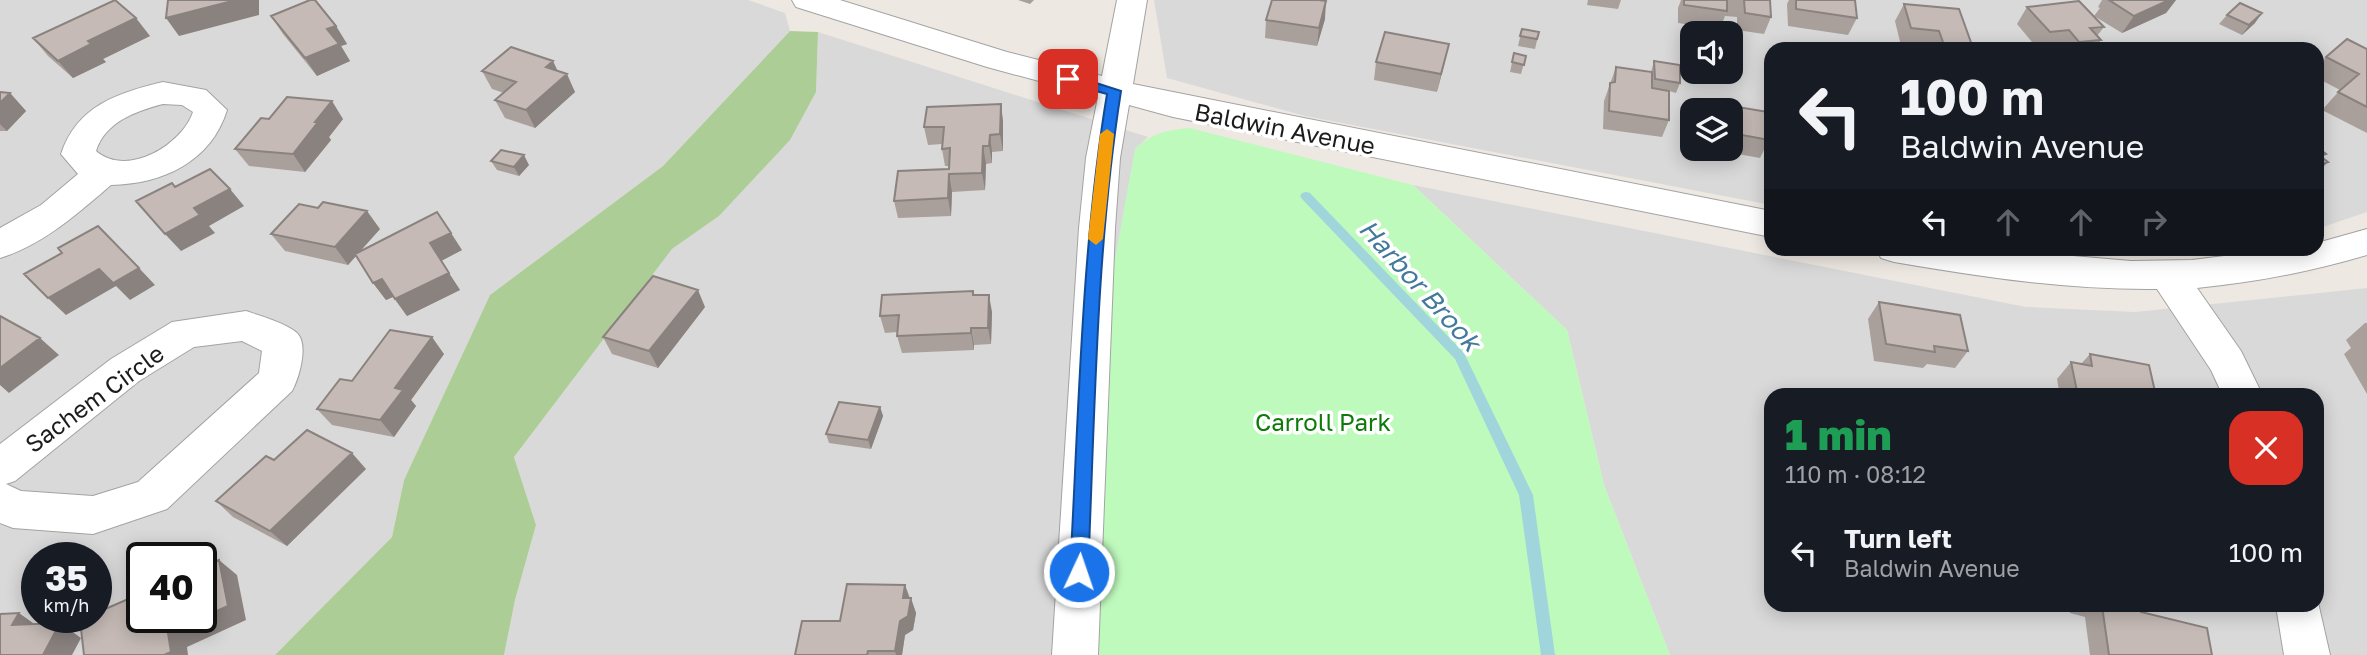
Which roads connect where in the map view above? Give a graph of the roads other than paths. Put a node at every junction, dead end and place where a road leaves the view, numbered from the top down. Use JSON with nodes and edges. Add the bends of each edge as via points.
{"nodes":[{"id":1,"x":807,"y":0,"type":"edge"},
{"id":2,"x":1132,"y":0,"type":"edge"},
{"id":3,"x":1114,"y":91,"type":"junction"},
{"id":4,"x":103,"y":172,"type":"dead end"},
{"id":5,"x":1764,"y":223,"type":"edge"},
{"id":6,"x":2367,"y":242,"type":"edge"},
{"id":7,"x":0,"y":245,"type":"edge"},
{"id":8,"x":2324,"y":254,"type":"edge"},
{"id":9,"x":1946,"y":256,"type":"edge"},
{"id":10,"x":2317,"y":256,"type":"edge"},
{"id":11,"x":2167,"y":274,"type":"junction"},
{"id":12,"x":2239,"y":388,"type":"edge"},
{"id":13,"x":0,"y":468,"type":"edge"},
{"id":14,"x":0,"y":500,"type":"edge"},
{"id":15,"x":2299,"y":612,"type":"edge"},
{"id":16,"x":1075,"y":655,"type":"edge"},
{"id":17,"x":2307,"y":655,"type":"edge"}],
"edges":[{"from":1,"to":3,"type":"street","name":"Baldwin Avenue","via":[[986,57]]},
{"from":2,"to":3,"type":"street"},
{"from":3,"to":5,"type":"street","name":"Baldwin Avenue"},
{"from":3,"to":16,"type":"street","via":[[1096,240]]},
{"from":4,"to":7,"type":"street","via":[[54,214]]},
{"from":6,"to":8,"type":"street"},
{"from":9,"to":11,"type":"street","via":[[2036,270]]},
{"from":10,"to":11,"type":"street"},
{"from":11,"to":12,"type":"street","via":[[2227,362]]},
{"from":13,"to":14,"type":"street","name":"Sachem Circle","via":[[125,370],[186,332],[246,326],[283,344],[278,380],[152,496],[93,515],[13,509]]},
{"from":15,"to":17,"type":"street"}]}
